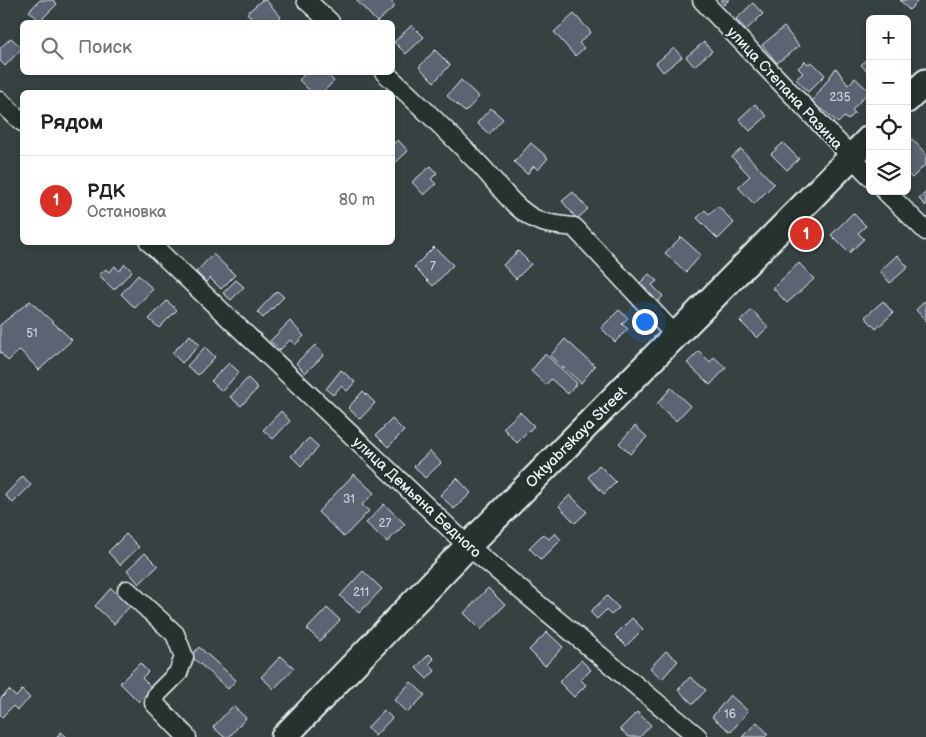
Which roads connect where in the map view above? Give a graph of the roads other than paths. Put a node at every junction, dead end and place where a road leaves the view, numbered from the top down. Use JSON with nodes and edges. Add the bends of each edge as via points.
{"nodes":[{"id":1,"x":306,"y":0,"type":"edge"},
{"id":2,"x":702,"y":0,"type":"edge"},
{"id":3,"x":328,"y":20,"type":"edge"},
{"id":4,"x":387,"y":75,"type":"edge"},
{"id":5,"x":926,"y":82,"type":"edge"},
{"id":6,"x":911,"y":96,"type":"edge"},
{"id":7,"x":0,"y":101,"type":"edge"},
{"id":8,"x":20,"y":120,"type":"edge"},
{"id":9,"x":866,"y":142,"type":"edge"},
{"id":10,"x":851,"y":157,"type":"junction"},
{"id":11,"x":866,"y":172,"type":"edge"},
{"id":12,"x":890,"y":195,"type":"edge"},
{"id":13,"x":926,"y":231,"type":"edge"},
{"id":14,"x":152,"y":245,"type":"edge"},
{"id":15,"x":676,"y":336,"type":"junction"},
{"id":16,"x":468,"y":546,"type":"junction"},
{"id":17,"x":127,"y":590,"type":"dead end"},
{"id":18,"x":188,"y":737,"type":"edge"},
{"id":19,"x":284,"y":737,"type":"edge"},
{"id":20,"x":698,"y":737,"type":"edge"}],
"edges":[{"from":1,"to":3,"type":"street"},
{"from":2,"to":10,"type":"street","name":"улица Степана Разина"},
{"from":4,"to":15,"type":"street","via":[[480,165],[521,210],[543,222],[574,227]]},
{"from":5,"to":6,"type":"main road"},
{"from":7,"to":8,"type":"street"},
{"from":9,"to":10,"type":"main road","name":"Oktyabrskaya Street"},
{"from":10,"to":11,"type":"street","name":"улица Степана Разина"},
{"from":10,"to":15,"type":"main road","name":"Oktyabrskaya Street"},
{"from":12,"to":13,"type":"street"},
{"from":14,"to":16,"type":"street","name":"улица Демьяна Бедного"},
{"from":15,"to":16,"type":"main road","name":"Oktyabrskaya Street"},
{"from":16,"to":19,"type":"main road","name":"Oktyabrskaya Street"},
{"from":16,"to":20,"type":"street","name":"улица Демьяна Бедного"},
{"from":17,"to":18,"type":"street","via":[[175,634],[184,658],[178,673],[157,694],[154,703]]}]}
